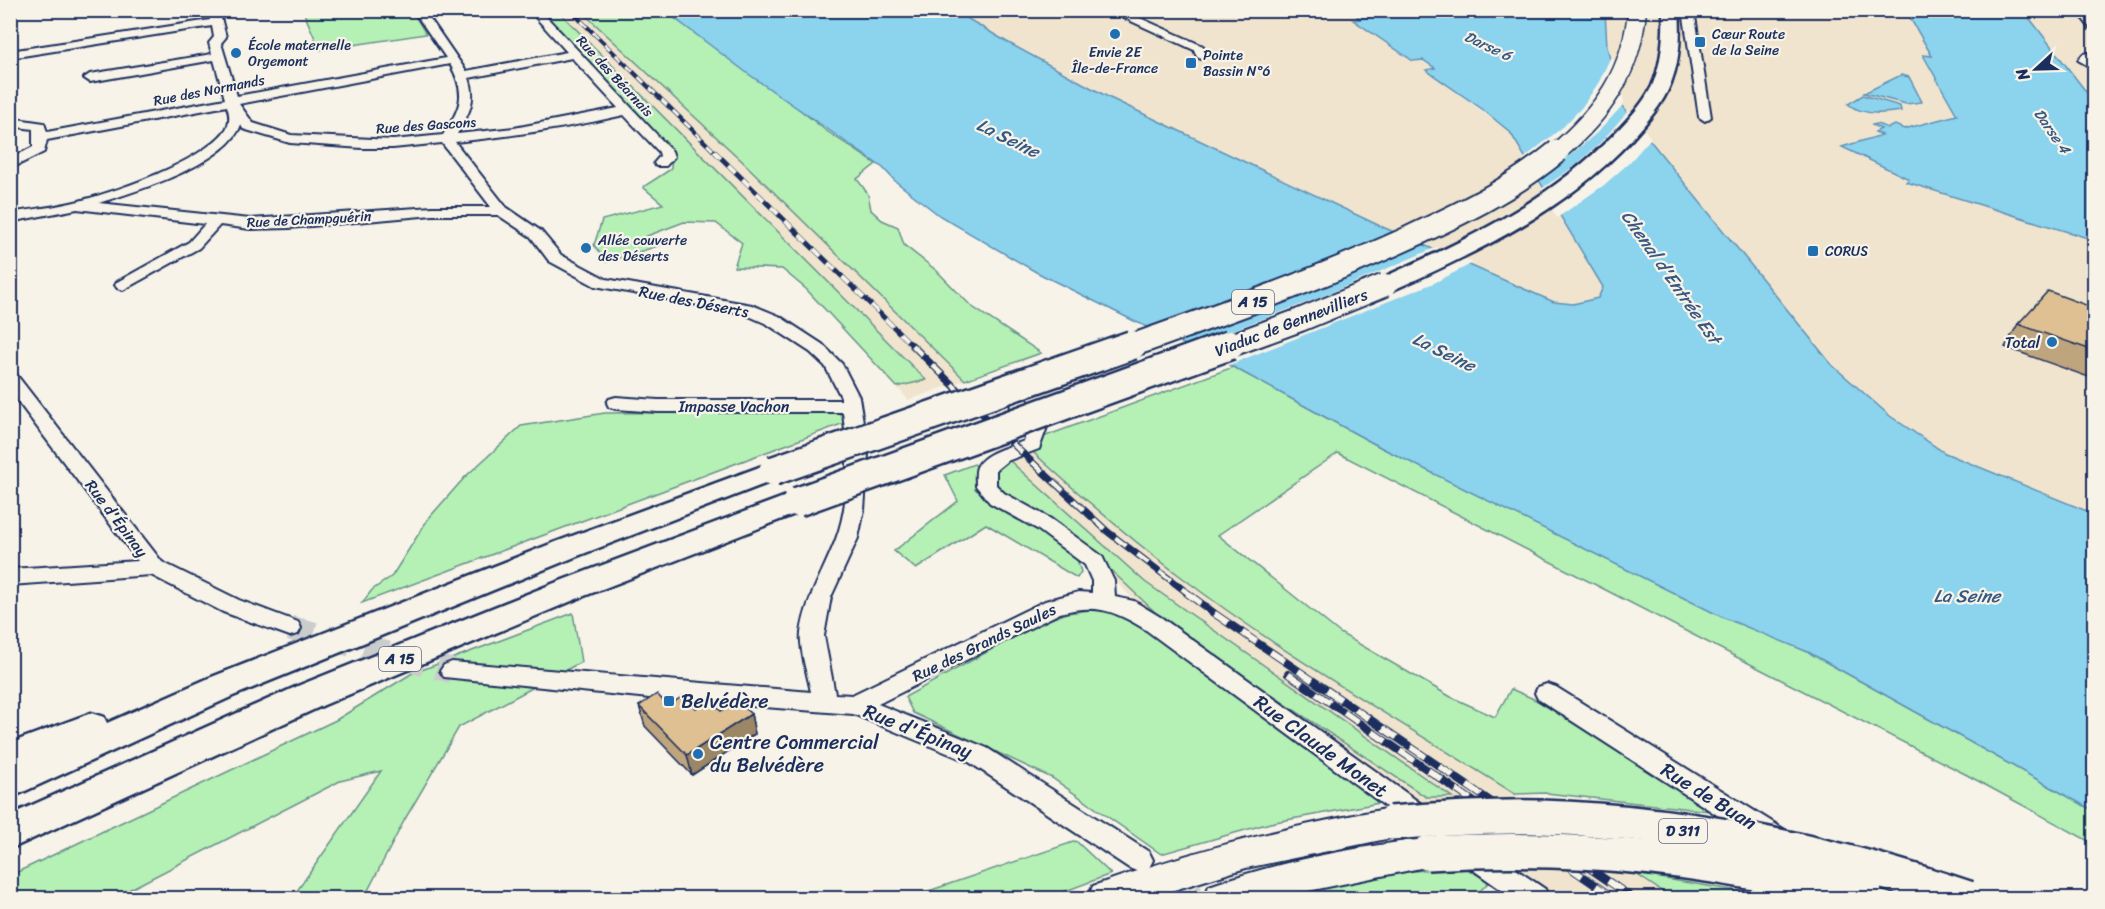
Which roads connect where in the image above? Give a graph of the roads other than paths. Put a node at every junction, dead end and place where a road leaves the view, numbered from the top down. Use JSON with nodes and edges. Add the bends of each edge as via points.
{"nodes":[{"id":1,"x":87,"y":10,"type":"edge"},
{"id":2,"x":418,"y":10,"type":"edge"},
{"id":3,"x":461,"y":10,"type":"edge"},
{"id":4,"x":495,"y":10,"type":"edge"},
{"id":5,"x":534,"y":10,"type":"edge"},
{"id":6,"x":1112,"y":10,"type":"edge"},
{"id":7,"x":1637,"y":10,"type":"edge"},
{"id":8,"x":1671,"y":10,"type":"edge"},
{"id":9,"x":1688,"y":10,"type":"edge"},
{"id":10,"x":2081,"y":10,"type":"edge"},
{"id":11,"x":82,"y":11,"type":"edge"},
{"id":12,"x":214,"y":16,"type":"edge"},
{"id":13,"x":2094,"y":26,"type":"edge"},
{"id":14,"x":574,"y":54,"type":"junction"},
{"id":15,"x":10,"y":55,"type":"edge"},
{"id":16,"x":1201,"y":55,"type":"dead end"},
{"id":17,"x":219,"y":56,"type":"junction"},
{"id":18,"x":2094,"y":56,"type":"edge"},
{"id":19,"x":452,"y":60,"type":"junction"},
{"id":20,"x":2094,"y":66,"type":"edge"},
{"id":21,"x":463,"y":75,"type":"junction"},
{"id":22,"x":90,"y":78,"type":"dead end"},
{"id":23,"x":232,"y":105,"type":"junction"},
{"id":24,"x":628,"y":110,"type":"junction"},
{"id":25,"x":1705,"y":117,"type":"dead end"},
{"id":26,"x":12,"y":121,"type":"edge"},
{"id":27,"x":41,"y":137,"type":"junction"},
{"id":28,"x":447,"y":139,"type":"junction"},
{"id":29,"x":661,"y":163,"type":"dead end"},
{"id":30,"x":10,"y":165,"type":"edge"},
{"id":31,"x":77,"y":205,"type":"junction"},
{"id":32,"x":501,"y":210,"type":"junction"},
{"id":33,"x":10,"y":218,"type":"edge"},
{"id":34,"x":215,"y":222,"type":"junction"},
{"id":35,"x":123,"y":285,"type":"dead end"},
{"id":36,"x":1105,"y":338,"type":"dead end"},
{"id":37,"x":10,"y":378,"type":"edge"},
{"id":38,"x":17,"y":396,"type":"edge"},
{"id":39,"x":616,"y":403,"type":"dead end"},
{"id":40,"x":852,"y":406,"type":"junction"},
{"id":41,"x":154,"y":567,"type":"junction"},
{"id":42,"x":10,"y":577,"type":"edge"},
{"id":43,"x":1104,"y":602,"type":"junction"},
{"id":44,"x":290,"y":628,"type":"tunnel mouth"},
{"id":45,"x":452,"y":670,"type":"tunnel mouth"},
{"id":46,"x":221,"y":687,"type":"junction"},
{"id":47,"x":1547,"y":693,"type":"dead end"},
{"id":48,"x":825,"y":703,"type":"junction"},
{"id":49,"x":855,"y":705,"type":"junction"},
{"id":50,"x":10,"y":759,"type":"edge"},
{"id":51,"x":10,"y":783,"type":"edge"},
{"id":52,"x":10,"y":832,"type":"edge"},
{"id":53,"x":1139,"y":860,"type":"dead end"},
{"id":54,"x":1106,"y":898,"type":"edge"},
{"id":55,"x":1222,"y":898,"type":"edge"},
{"id":56,"x":1535,"y":898,"type":"edge"},
{"id":57,"x":1869,"y":898,"type":"edge"},
{"id":58,"x":1968,"y":898,"type":"edge"}],
"edges":[{"from":1,"to":11,"type":"street"},
{"from":2,"to":19,"type":"street"},
{"from":3,"to":4,"type":"street"},
{"from":5,"to":14,"type":"street","name":"Rue des Béarnais"},
{"from":6,"to":16,"type":"street","via":[[1200,48]]},
{"from":7,"to":46,"type":"highway","name":"Viaduc de Gennevilliers","number":"A 15","bridge":true,"via":[[1628,64],[1607,103],[1575,136],[1524,177],[1453,217],[1340,269],[773,471]]},
{"from":8,"to":52,"type":"highway","name":"Viaduc de Gennevilliers","number":"A 15","bridge":true,"via":[[1673,34],[1665,75],[1648,109],[1612,151],[1562,193],[1442,260],[1300,320],[798,502],[563,592],[312,695]]},
{"from":9,"to":25,"type":"street"},
{"from":10,"to":13,"type":"street"},
{"from":12,"to":15,"type":"street"},
{"from":12,"to":17,"type":"street","via":[[220,37],[215,43]]},
{"from":14,"to":21,"type":"street"},
{"from":14,"to":24,"type":"street","name":"Rue des Béarnais"},
{"from":17,"to":22,"type":"street"},
{"from":17,"to":23,"type":"street"},
{"from":18,"to":20,"type":"street","via":[[2084,60]]},
{"from":19,"to":21,"type":"street"},
{"from":19,"to":23,"type":"street","name":"Rue des Normands"},
{"from":21,"to":28,"type":"street","via":[[468,100]]},
{"from":23,"to":27,"type":"street","name":"Rue des Normands"},
{"from":23,"to":28,"type":"street","name":"Rue des Gascons","via":[[248,126],[290,139],[362,144]]},
{"from":23,"to":31,"type":"street","via":[[237,118],[231,133],[206,153],[160,178]]},
{"from":24,"to":28,"type":"street","name":"Rue des Gascons","via":[[546,127]]},
{"from":24,"to":29,"type":"street","name":"Rue des Béarnais","via":[[665,152],[667,157]]},
{"from":26,"to":27,"type":"street","via":[[39,126]]},
{"from":27,"to":30,"type":"street","via":[[39,149]]},
{"from":28,"to":32,"type":"street","name":"Rue des Déserts"},
{"from":31,"to":33,"type":"street","name":"Rue de Champguérin"},
{"from":31,"to":34,"type":"street","name":"Rue de Champguérin"},
{"from":32,"to":34,"type":"street","name":"Rue de Champguérin","via":[[433,211],[289,224]]},
{"from":32,"to":40,"type":"street","name":"Rue des Déserts","via":[[536,234],[555,258],[601,283],[746,309],[773,320],[833,364]]},
{"from":34,"to":35,"type":"street","via":[[194,245]]},
{"from":36,"to":43,"type":"street","via":[[1090,358],[1017,393],[1021,410],[1038,427],[1032,445],[1000,457],[986,468],[986,486],[997,498],[1044,524],[1094,561],[1103,581]]},
{"from":37,"to":38,"type":"street","name":"Rue d'Épinay"},
{"from":38,"to":41,"type":"street","name":"Rue d'Épinay"},
{"from":39,"to":40,"type":"street","name":"Impasse Vachon"},
{"from":40,"to":48,"type":"street","name":"Rue des Déserts","via":[[858,453],[854,510],[847,538],[820,597],[812,636]]},
{"from":41,"to":42,"type":"street"},
{"from":41,"to":44,"type":"street","name":"Rue d'Épinay","via":[[231,606]]},
{"from":43,"to":49,"type":"street","name":"Rue des Grands Saules","via":[[1079,600],[1053,607]]},
{"from":43,"to":56,"type":"street","name":"Rue Claude Monet","via":[[1126,607],[1154,624]]},
{"from":45,"to":48,"type":"street","name":"Rue d'Épinay"},
{"from":46,"to":50,"type":"highway","via":[[168,696]]},
{"from":46,"to":51,"type":"highway","number":"A 15"},
{"from":47,"to":57,"type":"street","name":"Rue de Buan"},
{"from":48,"to":49,"type":"street","name":"Rue d'Épinay"},
{"from":49,"to":53,"type":"street","name":"Rue d'Épinay","via":[[978,754]]},
{"from":54,"to":58,"type":"main road","number":"D 311","bridge":true,"via":[[1215,860],[1318,835],[1456,818],[1589,820],[1652,826],[1848,863]]},
{"from":55,"to":57,"type":"main road","number":"D 311","bridge":true,"via":[[1366,861],[1427,853],[1532,848],[1629,852],[1730,867]]}]}
